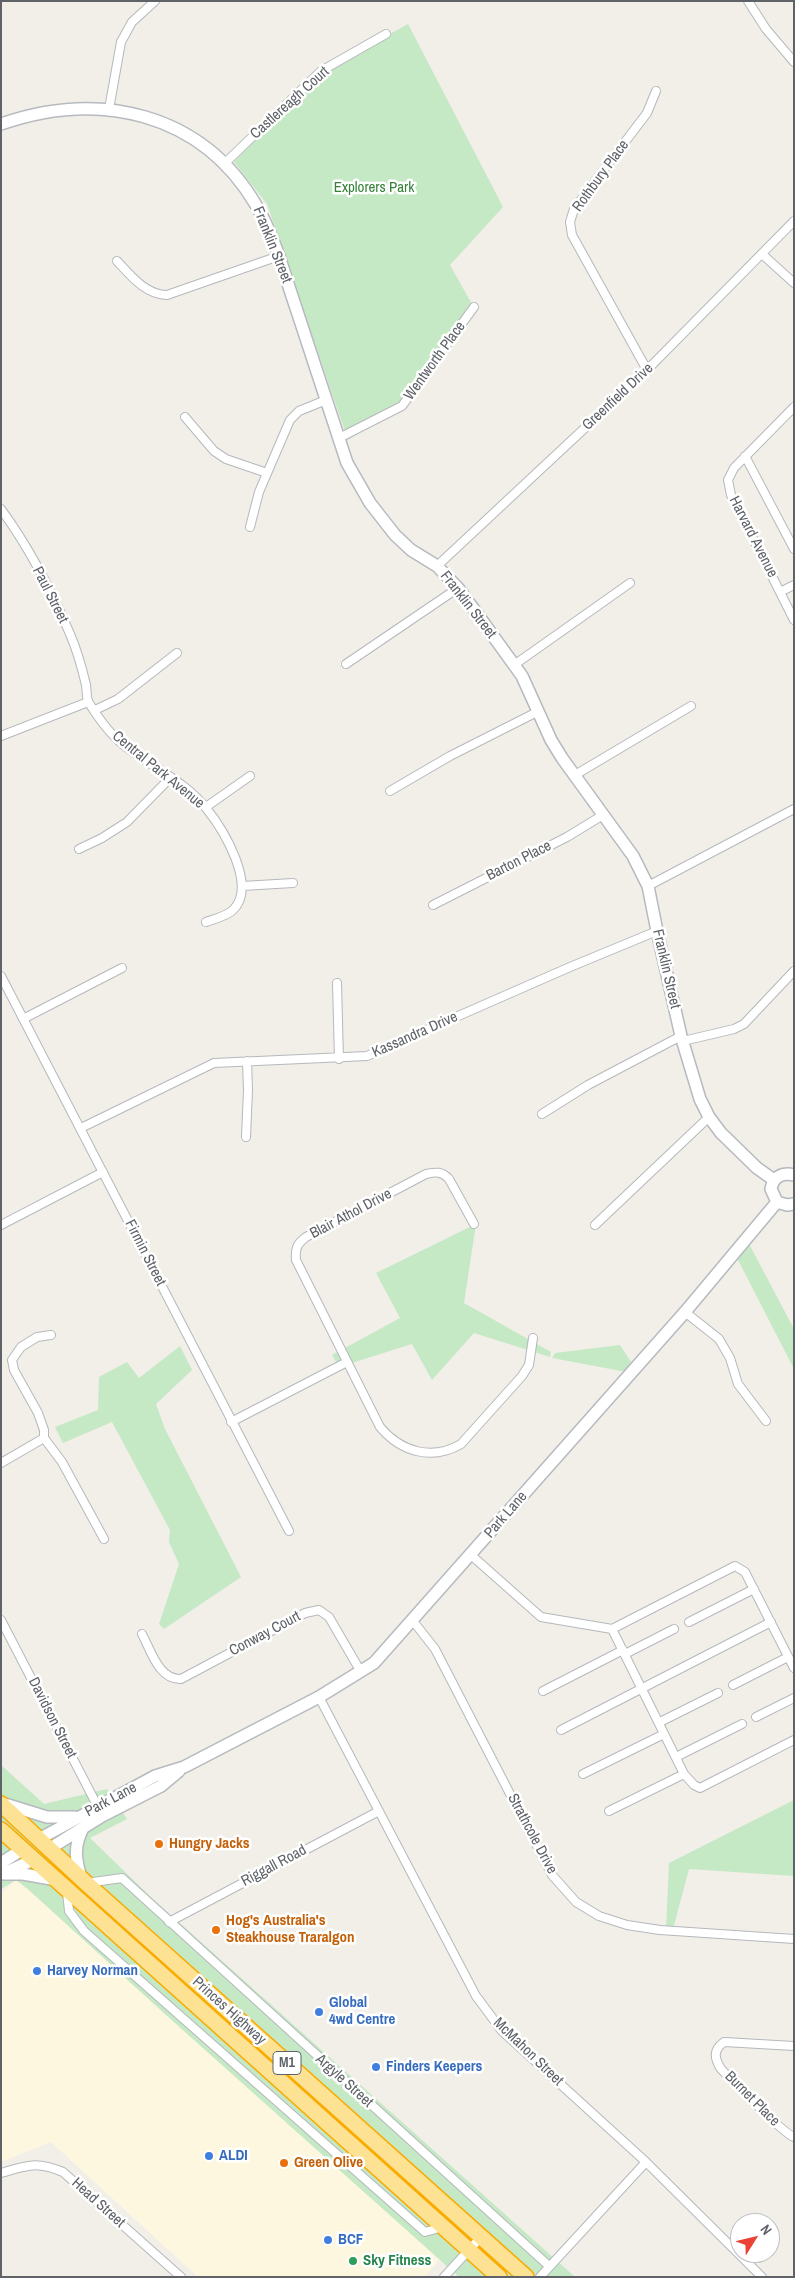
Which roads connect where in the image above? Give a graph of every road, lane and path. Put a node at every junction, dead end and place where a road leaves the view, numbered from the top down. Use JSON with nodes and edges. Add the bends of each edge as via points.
{"nodes":[{"id":1,"x":155,"y":1,"type":"edge"},
{"id":2,"x":748,"y":1,"type":"edge"},
{"id":3,"x":386,"y":34,"type":"dead end"},
{"id":4,"x":794,"y":62,"type":"edge"},
{"id":5,"x":656,"y":91,"type":"dead end"},
{"id":6,"x":109,"y":109,"type":"junction"},
{"id":7,"x":1,"y":124,"type":"edge"},
{"id":8,"x":225,"y":163,"type":"junction"},
{"id":9,"x":794,"y":221,"type":"edge"},
{"id":10,"x":762,"y":254,"type":"junction"},
{"id":11,"x":279,"y":256,"type":"junction"},
{"id":12,"x":117,"y":261,"type":"dead end"},
{"id":13,"x":794,"y":283,"type":"edge"},
{"id":14,"x":474,"y":307,"type":"dead end"},
{"id":15,"x":647,"y":370,"type":"junction"},
{"id":16,"x":326,"y":400,"type":"junction"},
{"id":17,"x":794,"y":406,"type":"edge"},
{"id":18,"x":185,"y":417,"type":"dead end"},
{"id":19,"x":339,"y":438,"type":"junction"},
{"id":20,"x":745,"y":456,"type":"junction"},
{"id":21,"x":267,"y":473,"type":"junction"},
{"id":22,"x":1,"y":509,"type":"edge"},
{"id":23,"x":250,"y":527,"type":"dead end"},
{"id":24,"x":794,"y":548,"type":"edge"},
{"id":25,"x":437,"y":566,"type":"junction"},
{"id":26,"x":630,"y":583,"type":"dead end"},
{"id":27,"x":794,"y":585,"type":"edge"},
{"id":28,"x":458,"y":588,"type":"junction"},
{"id":29,"x":780,"y":592,"type":"junction"},
{"id":30,"x":794,"y":620,"type":"edge"},
{"id":31,"x":177,"y":653,"type":"dead end"},
{"id":32,"x":346,"y":664,"type":"dead end"},
{"id":33,"x":514,"y":664,"type":"junction"},
{"id":34,"x":88,"y":702,"type":"junction"},
{"id":35,"x":691,"y":706,"type":"dead end"},
{"id":36,"x":95,"y":710,"type":"junction"},
{"id":37,"x":539,"y":711,"type":"junction"},
{"id":38,"x":1,"y":736,"type":"edge"},
{"id":39,"x":250,"y":776,"type":"dead end"},
{"id":40,"x":575,"y":776,"type":"junction"},
{"id":41,"x":171,"y":777,"type":"junction"},
{"id":42,"x":390,"y":791,"type":"dead end"},
{"id":43,"x":206,"y":807,"type":"junction"},
{"id":44,"x":794,"y":809,"type":"edge"},
{"id":45,"x":603,"y":815,"type":"junction"},
{"id":46,"x":78,"y":849,"type":"dead end"},
{"id":47,"x":293,"y":883,"type":"dead end"},
{"id":48,"x":242,"y":886,"type":"junction"},
{"id":49,"x":648,"y":886,"type":"junction"},
{"id":50,"x":433,"y":905,"type":"dead end"},
{"id":51,"x":206,"y":922,"type":"dead end"},
{"id":52,"x":657,"y":932,"type":"junction"},
{"id":53,"x":122,"y":968,"type":"dead end"},
{"id":54,"x":794,"y":972,"type":"edge"},
{"id":55,"x":1,"y":976,"type":"edge"},
{"id":56,"x":337,"y":983,"type":"dead end"},
{"id":57,"x":23,"y":1019,"type":"junction"},
{"id":58,"x":682,"y":1039,"type":"junction"},
{"id":59,"x":339,"y":1059,"type":"junction"},
{"id":60,"x":247,"y":1061,"type":"junction"},
{"id":61,"x":542,"y":1114,"type":"dead end"},
{"id":62,"x":709,"y":1117,"type":"junction"},
{"id":63,"x":81,"y":1128,"type":"junction"},
{"id":64,"x":246,"y":1137,"type":"dead end"},
{"id":65,"x":104,"y":1172,"type":"junction"},
{"id":66,"x":794,"y":1175,"type":"edge"},
{"id":67,"x":774,"y":1180,"type":"junction"},
{"id":68,"x":777,"y":1202,"type":"junction"},
{"id":69,"x":793,"y":1204,"type":"edge"},
{"id":70,"x":474,"y":1224,"type":"dead end"},
{"id":71,"x":1,"y":1225,"type":"edge"},
{"id":72,"x":595,"y":1225,"type":"dead end"},
{"id":73,"x":684,"y":1312,"type":"junction"},
{"id":74,"x":51,"y":1335,"type":"dead end"},
{"id":75,"x":533,"y":1338,"type":"dead end"},
{"id":76,"x":347,"y":1362,"type":"junction"},
{"id":77,"x":766,"y":1421,"type":"dead end"},
{"id":78,"x":232,"y":1422,"type":"junction"},
{"id":79,"x":44,"y":1438,"type":"junction"},
{"id":80,"x":1,"y":1463,"type":"edge"},
{"id":81,"x":289,"y":1531,"type":"dead end"},
{"id":82,"x":104,"y":1539,"type":"dead end"},
{"id":83,"x":471,"y":1555,"type":"junction"},
{"id":84,"x":754,"y":1589,"type":"junction"},
{"id":85,"x":1,"y":1620,"type":"edge"},
{"id":86,"x":412,"y":1622,"type":"junction"},
{"id":87,"x":689,"y":1622,"type":"dead end"},
{"id":88,"x":771,"y":1622,"type":"junction"},
{"id":89,"x":612,"y":1629,"type":"junction"},
{"id":90,"x":674,"y":1629,"type":"dead end"},
{"id":91,"x":142,"y":1634,"type":"dead end"},
{"id":92,"x":624,"y":1652,"type":"junction"},
{"id":93,"x":788,"y":1657,"type":"junction"},
{"id":94,"x":794,"y":1668,"type":"edge"},
{"id":95,"x":361,"y":1672,"type":"junction"},
{"id":96,"x":733,"y":1685,"type":"dead end"},
{"id":97,"x":642,"y":1687,"type":"junction"},
{"id":98,"x":543,"y":1691,"type":"dead end"},
{"id":99,"x":718,"y":1693,"type":"dead end"},
{"id":100,"x":319,"y":1697,"type":"junction"},
{"id":101,"x":794,"y":1698,"type":"edge"},
{"id":102,"x":756,"y":1717,"type":"dead end"},
{"id":103,"x":660,"y":1722,"type":"junction"},
{"id":104,"x":742,"y":1724,"type":"dead end"},
{"id":105,"x":561,"y":1730,"type":"dead end"},
{"id":106,"x":664,"y":1734,"type":"junction"},
{"id":107,"x":794,"y":1740,"type":"edge"},
{"id":108,"x":676,"y":1757,"type":"junction"},
{"id":109,"x":583,"y":1774,"type":"dead end"},
{"id":110,"x":684,"y":1774,"type":"junction"},
{"id":111,"x":1,"y":1803,"type":"edge"},
{"id":112,"x":379,"y":1810,"type":"junction"},
{"id":113,"x":100,"y":1811,"type":"junction"},
{"id":114,"x":609,"y":1811,"type":"dead end"},
{"id":115,"x":81,"y":1822,"type":"junction"},
{"id":116,"x":1,"y":1830,"type":"edge"},
{"id":117,"x":44,"y":1844,"type":"junction"},
{"id":118,"x":29,"y":1854,"type":"junction"},
{"id":119,"x":2,"y":1871,"type":"edge"},
{"id":120,"x":83,"y":1880,"type":"junction"},
{"id":121,"x":63,"y":1884,"type":"junction"},
{"id":122,"x":169,"y":1922,"type":"junction"},
{"id":123,"x":794,"y":1939,"type":"edge"},
{"id":124,"x":794,"y":2046,"type":"edge"},
{"id":125,"x":794,"y":2137,"type":"edge"},
{"id":126,"x":646,"y":2162,"type":"junction"},
{"id":127,"x":1,"y":2173,"type":"edge"},
{"id":128,"x":443,"y":2227,"type":"junction"},
{"id":129,"x":481,"y":2237,"type":"junction"},
{"id":130,"x":469,"y":2250,"type":"junction"},
{"id":131,"x":549,"y":2266,"type":"junction"},
{"id":132,"x":181,"y":2277,"type":"edge"},
{"id":133,"x":444,"y":2277,"type":"edge"},
{"id":134,"x":499,"y":2277,"type":"edge"},
{"id":135,"x":526,"y":2277,"type":"edge"},
{"id":136,"x":540,"y":2277,"type":"edge"},
{"id":137,"x":762,"y":2277,"type":"edge"}],
"edges":[{"from":1,"to":6,"type":"street","via":[[132,22],[121,42]]},
{"from":2,"to":4,"type":"street"},
{"from":3,"to":8,"type":"street","name":"Castlereagh Court","via":[[321,71]]},
{"from":5,"to":15,"type":"street","name":"Rothbury Place","via":[[647,113],[574,209],[570,222],[572,235]]},
{"from":6,"to":7,"type":"street","name":"Franklin Street","via":[[52,110]]},
{"from":6,"to":8,"type":"street","name":"Franklin Street","via":[[141,115],[168,126]]},
{"from":8,"to":11,"type":"street","name":"Franklin Street","via":[[257,206]]},
{"from":9,"to":10,"type":"street","name":"Greenfield Drive"},
{"from":10,"to":13,"type":"street"},
{"from":10,"to":15,"type":"street","name":"Greenfield Drive"},
{"from":11,"to":12,"type":"street","via":[[167,295],[147,290]]},
{"from":11,"to":16,"type":"street","name":"Franklin Street"},
{"from":14,"to":19,"type":"street","name":"Wentworth Place","via":[[402,406]]},
{"from":15,"to":25,"type":"street","name":"Greenfield Drive"},
{"from":16,"to":19,"type":"street","name":"Franklin Street"},
{"from":16,"to":21,"type":"street","via":[[299,411],[290,420]]},
{"from":17,"to":20,"type":"street","name":"Harvard Avenue"},
{"from":18,"to":21,"type":"street","via":[[214,451],[226,459]]},
{"from":19,"to":25,"type":"street","name":"Franklin Street","via":[[347,463],[370,503],[395,535],[411,550]]},
{"from":20,"to":24,"type":"street","name":"Harvard Avenue"},
{"from":20,"to":29,"type":"street","name":"Harvard Avenue","via":[[730,474],[729,490]]},
{"from":21,"to":23,"type":"street"},
{"from":22,"to":34,"type":"street","name":"Paul Street","via":[[20,536],[71,635]]},
{"from":25,"to":28,"type":"street","name":"Franklin Street"},
{"from":26,"to":33,"type":"street"},
{"from":27,"to":29,"type":"street"},
{"from":28,"to":32,"type":"street"},
{"from":28,"to":33,"type":"street","name":"Franklin Street"},
{"from":29,"to":30,"type":"street","name":"Harvard Avenue"},
{"from":31,"to":36,"type":"street","via":[[118,699]]},
{"from":33,"to":37,"type":"street","name":"Franklin Street"},
{"from":34,"to":36,"type":"street","name":"Central Park Avenue"},
{"from":34,"to":38,"type":"street"},
{"from":35,"to":40,"type":"street"},
{"from":36,"to":41,"type":"street","name":"Central Park Avenue","via":[[103,726],[125,746]]},
{"from":37,"to":40,"type":"street","name":"Franklin Street","via":[[551,740]]},
{"from":37,"to":42,"type":"street"},
{"from":39,"to":43,"type":"street"},
{"from":40,"to":45,"type":"street","name":"Franklin Street"},
{"from":41,"to":43,"type":"street","name":"Central Park Avenue"},
{"from":41,"to":46,"type":"street","via":[[127,822]]},
{"from":43,"to":48,"type":"street","name":"Central Park Avenue","via":[[239,865]]},
{"from":44,"to":49,"type":"street"},
{"from":45,"to":49,"type":"street","name":"Franklin Street","via":[[632,856]]},
{"from":45,"to":50,"type":"street","name":"Barton Place","via":[[567,837]]},
{"from":47,"to":48,"type":"street"},
{"from":48,"to":51,"type":"street","name":"Central Park Avenue","via":[[240,900],[233,911]]},
{"from":49,"to":52,"type":"street","name":"Franklin Street"},
{"from":52,"to":58,"type":"street","name":"Franklin Street"},
{"from":52,"to":59,"type":"street","name":"Kassandra Drive","via":[[367,1056]]},
{"from":53,"to":57,"type":"street"},
{"from":54,"to":58,"type":"street","via":[[744,1024],[734,1030]]},
{"from":55,"to":57,"type":"street","name":"Firmin Street"},
{"from":56,"to":59,"type":"street"},
{"from":57,"to":63,"type":"street","name":"Firmin Street"},
{"from":58,"to":61,"type":"street","via":[[588,1085]]},
{"from":58,"to":62,"type":"street","name":"Franklin Street","via":[[693,1080]]},
{"from":59,"to":60,"type":"street","name":"Kassandra Drive"},
{"from":60,"to":63,"type":"street","name":"Kassandra Drive","via":[[214,1063]]},
{"from":60,"to":64,"type":"street"},
{"from":62,"to":67,"type":"street","name":"Franklin Street","via":[[744,1156]]},
{"from":62,"to":72,"type":"street"},
{"from":63,"to":65,"type":"street","name":"Firmin Street"},
{"from":65,"to":71,"type":"street"},
{"from":65,"to":78,"type":"street","name":"Firmin Street"},
{"from":66,"to":67,"type":"street","via":[[783,1174]]},
{"from":67,"to":68,"type":"street","via":[[772,1194]]},
{"from":68,"to":69,"type":"street"},
{"from":68,"to":73,"type":"street","name":"Park Lane"},
{"from":70,"to":76,"type":"street","name":"Blair Athol Drive","via":[[449,1179],[437,1172],[426,1174],[298,1243],[296,1260]]},
{"from":73,"to":77,"type":"street","via":[[719,1339],[730,1358],[738,1384]]},
{"from":73,"to":83,"type":"street","name":"Park Lane"},
{"from":74,"to":79,"type":"street","via":[[30,1341],[15,1353],[12,1360],[14,1370],[42,1422]]},
{"from":75,"to":76,"type":"street","name":"Blair Athol Drive","via":[[529,1365],[522,1376],[461,1444],[434,1454],[403,1447],[390,1438],[380,1427]]},
{"from":76,"to":78,"type":"street"},
{"from":78,"to":81,"type":"street","name":"Firmin Street"},
{"from":79,"to":80,"type":"street"},
{"from":79,"to":82,"type":"street","via":[[62,1462]]},
{"from":83,"to":86,"type":"street","name":"Park Lane"},
{"from":83,"to":89,"type":"street","via":[[541,1617]]},
{"from":84,"to":87,"type":"street"},
{"from":84,"to":88,"type":"street"},
{"from":84,"to":89,"type":"street","via":[[746,1572],[735,1566]]},
{"from":85,"to":113,"type":"street","name":"Davidson Street"},
{"from":86,"to":95,"type":"street","name":"Park Lane"},
{"from":86,"to":123,"type":"street","name":"Strathcole Drive","via":[[434,1649],[552,1874],[576,1902],[599,1916],[627,1925]]},
{"from":88,"to":93,"type":"street"},
{"from":88,"to":97,"type":"street"},
{"from":89,"to":92,"type":"street"},
{"from":90,"to":92,"type":"street"},
{"from":91,"to":95,"type":"street","name":"Conway Court","via":[[170,1682],[305,1613],[319,1610],[329,1618]]},
{"from":92,"to":97,"type":"street"},
{"from":92,"to":98,"type":"street"},
{"from":93,"to":94,"type":"street"},
{"from":93,"to":96,"type":"street"},
{"from":95,"to":100,"type":"street","name":"Park Lane"},
{"from":97,"to":103,"type":"street"},
{"from":97,"to":105,"type":"street"},
{"from":99,"to":103,"type":"street"},
{"from":100,"to":112,"type":"street","name":"McMahon Street"},
{"from":100,"to":113,"type":"street","name":"Park Lane","via":[[184,1767],[161,1786]]},
{"from":101,"to":102,"type":"street"},
{"from":103,"to":106,"type":"street"},
{"from":104,"to":108,"type":"street"},
{"from":106,"to":108,"type":"street"},
{"from":106,"to":109,"type":"street"},
{"from":107,"to":110,"type":"street","via":[[700,1788]]},
{"from":108,"to":110,"type":"street"},
{"from":110,"to":114,"type":"street"},
{"from":111,"to":115,"type":"street","via":[[47,1817]]},
{"from":111,"to":117,"type":"highway","name":"Princes Highway","number":"M1"},
{"from":112,"to":122,"type":"street","name":"Riggall Road"},
{"from":112,"to":126,"type":"street","name":"McMahon Street","via":[[487,2013],[502,2032]]},
{"from":113,"to":115,"type":"street","name":"Park Lane"},
{"from":115,"to":117,"type":"street","name":"Park Lane"},
{"from":115,"to":120,"type":"street","via":[[76,1860]]},
{"from":116,"to":118,"type":"highway","name":"Princes Highway","number":"M1"},
{"from":117,"to":118,"type":"highway"},
{"from":117,"to":120,"type":"highway","name":"Princes Highway","number":"M1"},
{"from":118,"to":119,"type":"street"},
{"from":118,"to":121,"type":"highway","name":"Princes Highway","number":"M1"},
{"from":119,"to":121,"type":"street"},
{"from":120,"to":122,"type":"street","name":"Argyle Street","via":[[122,1878]]},
{"from":120,"to":129,"type":"highway","name":"Princes Highway","number":"M1"},
{"from":121,"to":128,"type":"highway","name":"Princes Highway","number":"M1"},
{"from":121,"to":128,"type":"street","via":[[69,1911],[84,1931],[425,2232]]},
{"from":122,"to":131,"type":"street","name":"Argyle Street"},
{"from":124,"to":125,"type":"street","name":"Burnet Place","via":[[724,2042],[715,2053],[721,2069]]},
{"from":126,"to":131,"type":"street"},
{"from":126,"to":137,"type":"street","name":"McMahon Street"},
{"from":127,"to":132,"type":"street","name":"Head Street","via":[[45,2164],[64,2172]]},
{"from":128,"to":130,"type":"highway","name":"Princes Highway","number":"M1"},
{"from":129,"to":130,"type":"street"},
{"from":129,"to":135,"type":"highway","name":"Princes Highway","number":"M1"},
{"from":130,"to":133,"type":"street"},
{"from":130,"to":134,"type":"highway","name":"Princes Highway","number":"M1"},
{"from":131,"to":136,"type":"street"}]}
